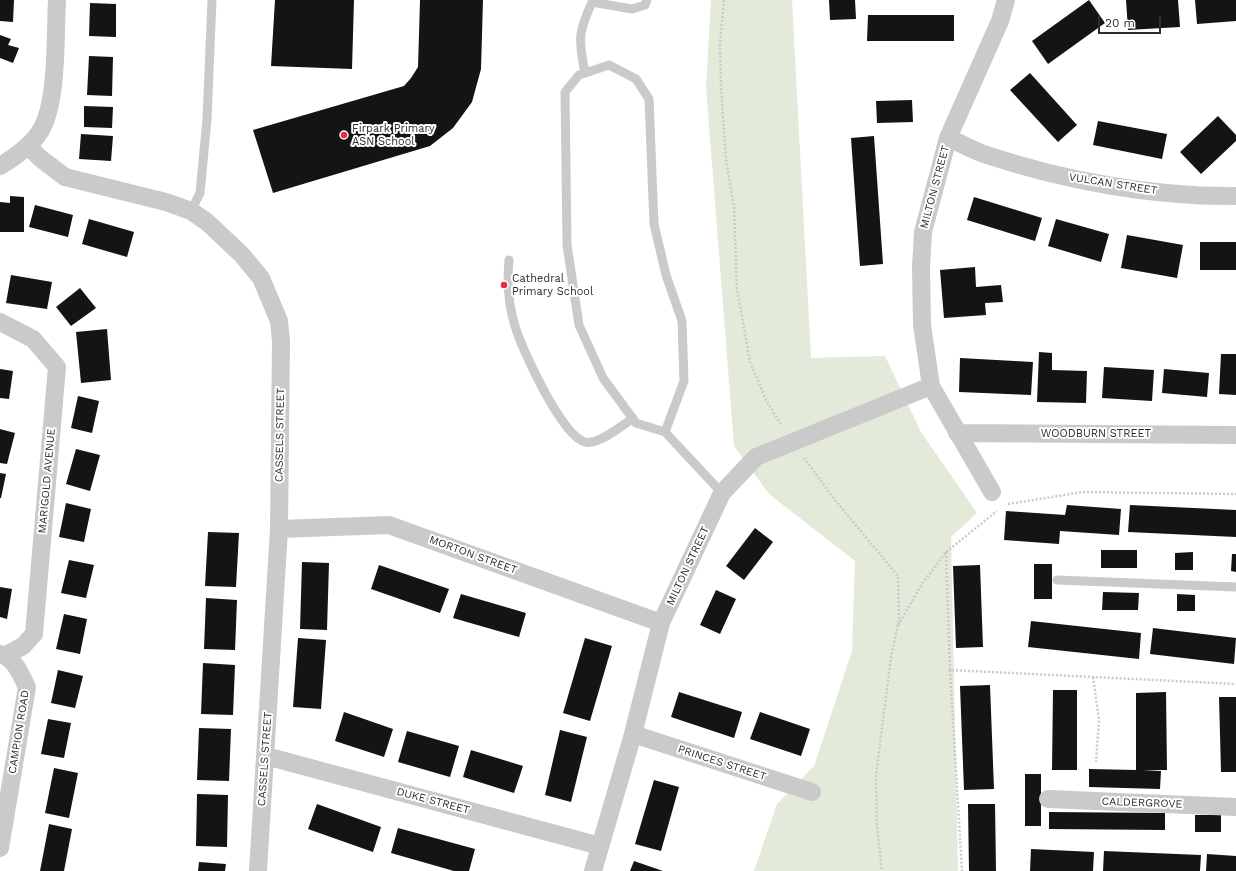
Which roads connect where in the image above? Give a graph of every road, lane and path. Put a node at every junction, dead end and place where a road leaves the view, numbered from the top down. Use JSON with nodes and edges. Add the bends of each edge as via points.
{"nodes":[{"id":1,"x":57,"y":0,"type":"edge"},
{"id":2,"x":212,"y":0,"type":"edge"},
{"id":3,"x":647,"y":0,"type":"edge"},
{"id":4,"x":1006,"y":0,"type":"edge"},
{"id":5,"x":592,"y":1,"type":"edge"},
{"id":6,"x":585,"y":73,"type":"junction"},
{"id":7,"x":948,"y":138,"type":"junction"},
{"id":8,"x":28,"y":146,"type":"junction"},
{"id":9,"x":0,"y":166,"type":"edge"},
{"id":10,"x":1236,"y":196,"type":"edge"},
{"id":11,"x":191,"y":211,"type":"junction"},
{"id":12,"x":509,"y":260,"type":"dead end"},
{"id":13,"x":0,"y":322,"type":"edge"},
{"id":14,"x":931,"y":386,"type":"junction"},
{"id":15,"x":633,"y":418,"type":"junction"},
{"id":16,"x":665,"y":432,"type":"junction"},
{"id":17,"x":957,"y":433,"type":"junction"},
{"id":18,"x":1236,"y":435,"type":"edge"},
{"id":19,"x":992,"y":492,"type":"joint"},
{"id":20,"x":722,"y":493,"type":"junction"},
{"id":21,"x":1236,"y":494,"type":"edge"},
{"id":22,"x":1005,"y":504,"type":"junction"},
{"id":23,"x":279,"y":529,"type":"junction"},
{"id":24,"x":946,"y":552,"type":"junction"},
{"id":25,"x":1057,"y":580,"type":"dead end"},
{"id":26,"x":1236,"y":587,"type":"edge"},
{"id":27,"x":661,"y":623,"type":"junction"},
{"id":28,"x":897,"y":627,"type":"dead end"},
{"id":29,"x":3,"y":654,"type":"edge"},
{"id":30,"x":950,"y":670,"type":"junction"},
{"id":31,"x":1093,"y":677,"type":"junction"},
{"id":32,"x":1236,"y":684,"type":"edge"},
{"id":33,"x":633,"y":734,"type":"junction"},
{"id":34,"x":266,"y":756,"type":"junction"},
{"id":35,"x":1096,"y":762,"type":"dead end"},
{"id":36,"x":812,"y":792,"type":"dead end"},
{"id":37,"x":1048,"y":799,"type":"dead end"},
{"id":38,"x":1236,"y":807,"type":"edge"},
{"id":39,"x":2,"y":821,"type":"edge"},
{"id":40,"x":600,"y":846,"type":"junction"},
{"id":41,"x":0,"y":848,"type":"edge"},
{"id":42,"x":258,"y":871,"type":"edge"},
{"id":43,"x":593,"y":871,"type":"edge"},
{"id":44,"x":962,"y":871,"type":"edge"}],
"edges":[{"from":1,"to":8,"type":"street","via":[[52,104],[41,130]]},
{"from":2,"to":11,"type":"lane","via":[[207,119],[200,193]]},
{"from":3,"to":5,"type":"lane","via":[[645,5],[632,9]]},
{"from":4,"to":7,"type":"street","name":"MILTON STREET","via":[[1000,21]]},
{"from":5,"to":6,"type":"lane","via":[[581,27],[579,46]]},
{"from":6,"to":15,"type":"lane","via":[[579,75],[565,92],[567,245],[579,325],[603,378]]},
{"from":6,"to":16,"type":"lane","via":[[609,65],[636,79],[649,99],[654,224],[666,275],[682,321],[684,381]]},
{"from":7,"to":10,"type":"street","name":"VULCAN STREET","via":[[987,155],[1082,180],[1195,196]]},
{"from":7,"to":14,"type":"street","name":"MILTON STREET","via":[[923,232],[922,325]]},
{"from":8,"to":9,"type":"street"},
{"from":8,"to":11,"type":"street","name":"CASSELS STREET","via":[[65,177],[166,202]]},
{"from":11,"to":23,"type":"street","name":"CASSELS STREET","via":[[207,222],[242,255],[261,278],[279,322]]},
{"from":12,"to":15,"type":"lane","via":[[507,282],[515,327],[545,392],[574,436],[586,443],[596,442]]},
{"from":13,"to":29,"type":"street","name":"MARIGOLD AVENUE","via":[[33,339],[57,367],[34,634],[23,646]]},
{"from":14,"to":17,"type":"street","name":"MILTON STREET"},
{"from":14,"to":20,"type":"street","name":"MILTON STREET","via":[[756,457]]},
{"from":15,"to":16,"type":"lane","via":[[636,422]]},
{"from":16,"to":20,"type":"lane"},
{"from":17,"to":18,"type":"street","name":"WOODBURN STREET"},
{"from":17,"to":19,"type":"street","name":"MILTON STREET"},
{"from":19,"to":22,"type":"path"},
{"from":20,"to":27,"type":"street","name":"MILTON STREET"},
{"from":21,"to":22,"type":"path","via":[[1083,492]]},
{"from":22,"to":24,"type":"path"},
{"from":23,"to":27,"type":"street","name":"MORTON STREET","via":[[389,525]]},
{"from":23,"to":34,"type":"street","name":"CASSELS STREET"},
{"from":24,"to":28,"type":"path","via":[[922,584]]},
{"from":24,"to":30,"type":"path"},
{"from":25,"to":26,"type":"lane"},
{"from":27,"to":33,"type":"street","name":"MILTON STREET"},
{"from":29,"to":39,"type":"street","name":"CAMPION ROAD","via":[[19,671],[27,687]]},
{"from":30,"to":31,"type":"path"},
{"from":30,"to":44,"type":"path"},
{"from":31,"to":32,"type":"path"},
{"from":31,"to":35,"type":"path","via":[[1099,720]]},
{"from":33,"to":36,"type":"street","name":"PRINCES STREET"},
{"from":33,"to":40,"type":"street","name":"MILTON STREET"},
{"from":34,"to":40,"type":"street","name":"DUKE STREET"},
{"from":34,"to":42,"type":"street","name":"CASSELS STREET"},
{"from":37,"to":38,"type":"street","name":"CALDERGROVE"},
{"from":39,"to":41,"type":"street","name":"CAMPION ROAD"},
{"from":40,"to":43,"type":"street","name":"MILTON STREET"}]}
